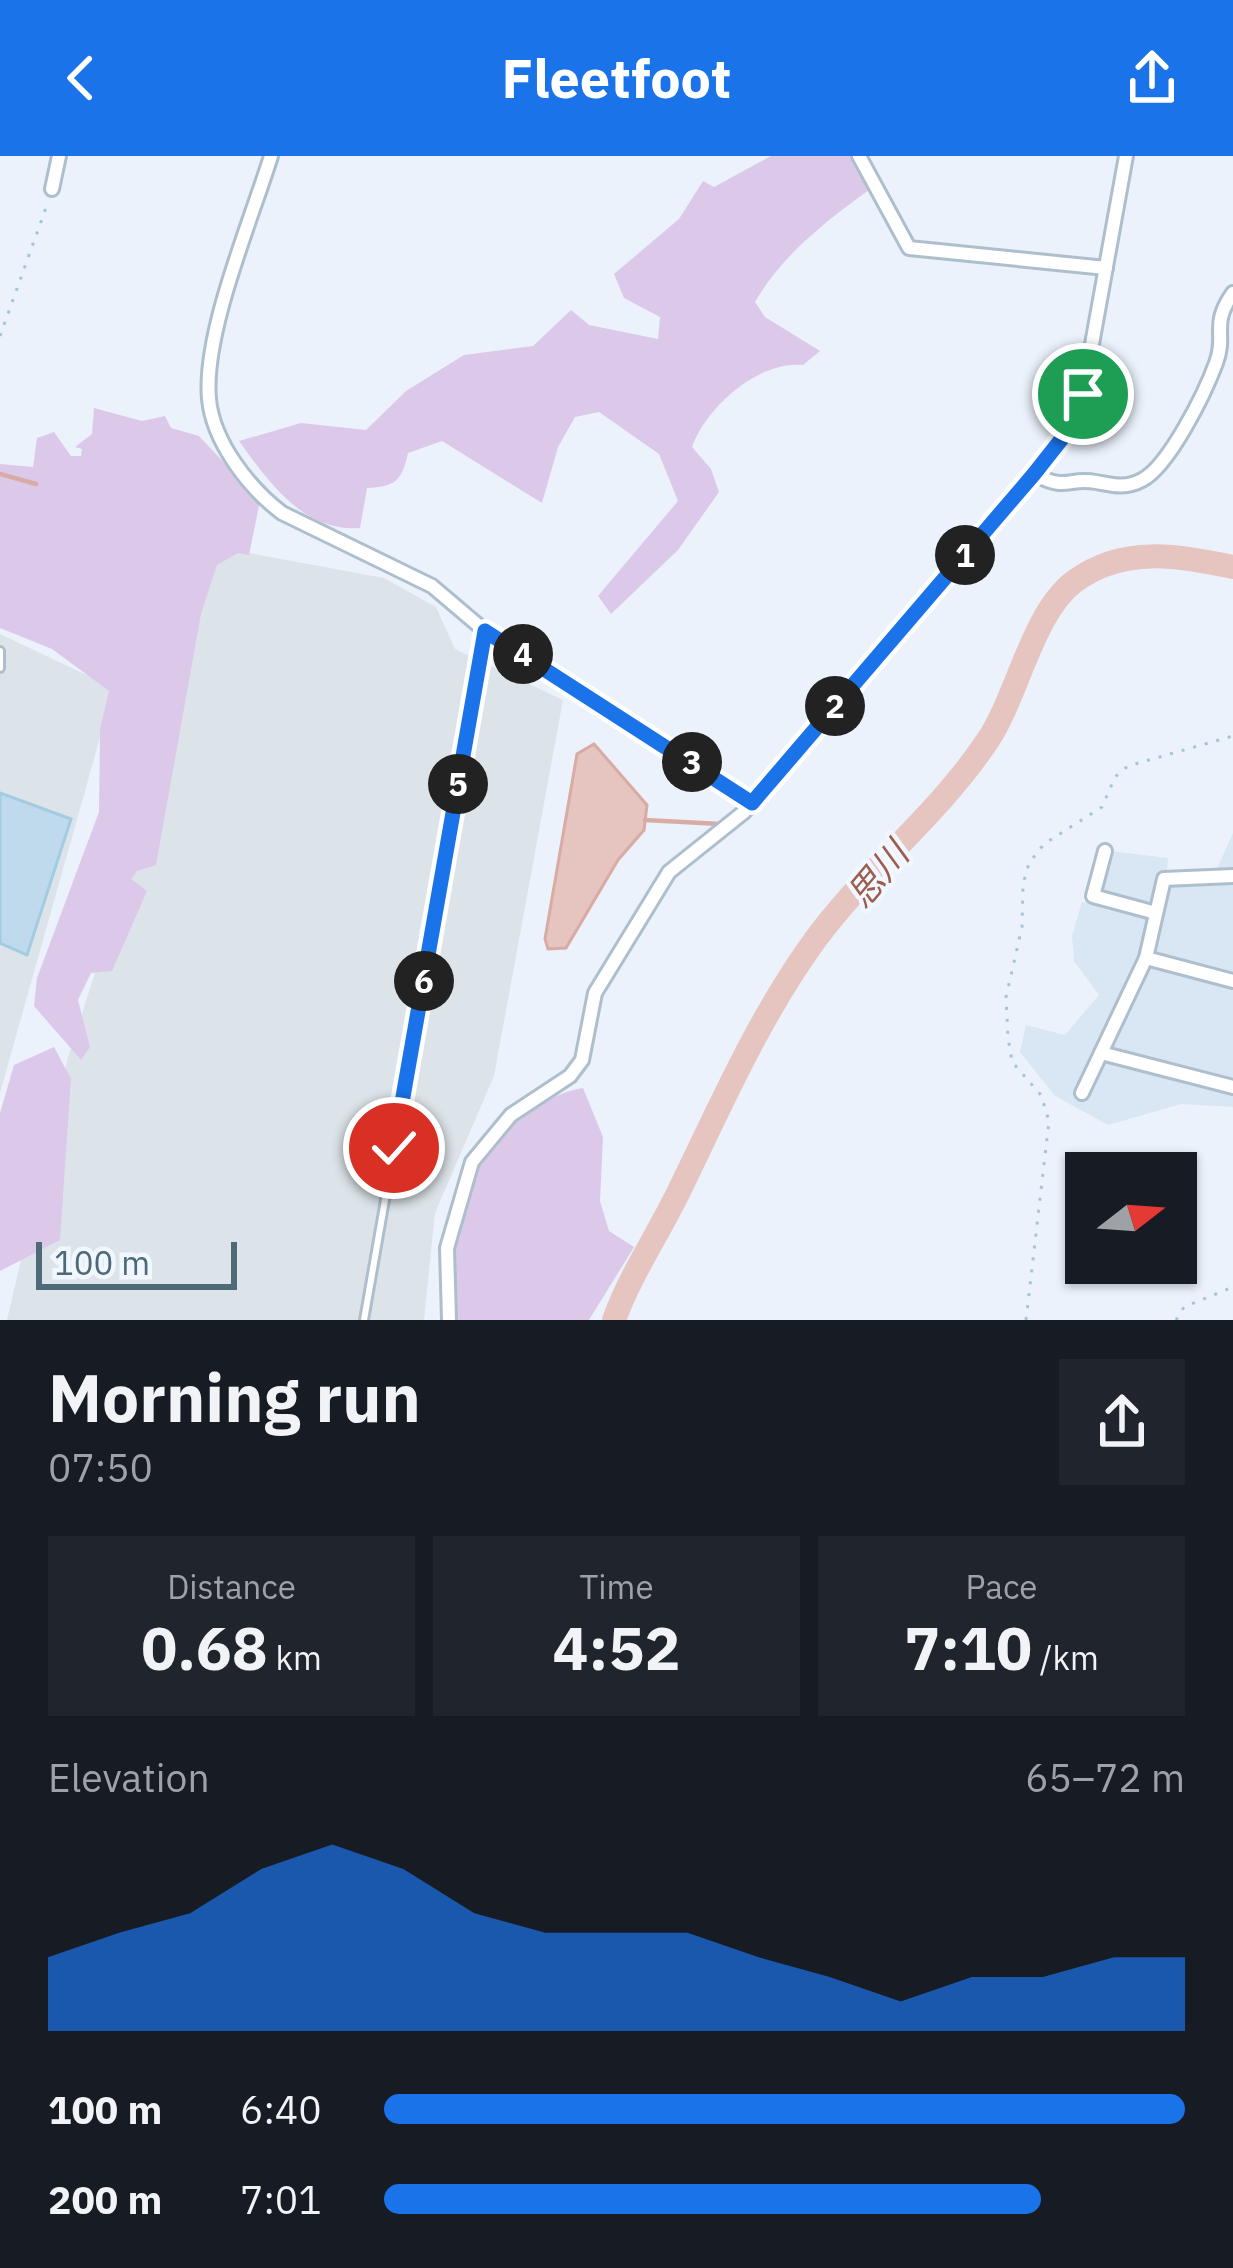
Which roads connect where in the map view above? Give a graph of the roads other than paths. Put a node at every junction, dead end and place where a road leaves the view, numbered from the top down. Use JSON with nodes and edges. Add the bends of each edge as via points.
{"nodes":[{"id":1,"x":59,"y":156,"type":"edge"},
{"id":2,"x":271,"y":156,"type":"edge"},
{"id":3,"x":859,"y":156,"type":"edge"},
{"id":4,"x":1126,"y":156,"type":"edge"},
{"id":5,"x":52,"y":189,"type":"road end"},
{"id":6,"x":1106,"y":268,"type":"junction"},
{"id":7,"x":1233,"y":293,"type":"edge"},
{"id":8,"x":1034,"y":474,"type":"junction"},
{"id":9,"x":485,"y":631,"type":"junction"},
{"id":10,"x":0,"y":651,"type":"edge"},
{"id":11,"x":0,"y":668,"type":"edge"},
{"id":12,"x":752,"y":803,"type":"junction"},
{"id":13,"x":1105,"y":851,"type":"dead end"},
{"id":14,"x":1233,"y":876,"type":"edge"},
{"id":15,"x":1156,"y":913,"type":"junction"},
{"id":16,"x":1146,"y":958,"type":"junction"},
{"id":17,"x":1233,"y":981,"type":"edge"},
{"id":18,"x":1101,"y":1053,"type":"junction"},
{"id":19,"x":1233,"y":1087,"type":"edge"},
{"id":20,"x":1082,"y":1093,"type":"dead end"},
{"id":21,"x":364,"y":1320,"type":"edge"},
{"id":22,"x":449,"y":1320,"type":"edge"}],
"edges":[{"from":1,"to":5,"type":"street"},
{"from":2,"to":9,"type":"street","via":[[209,367],[214,425],[261,497],[432,586]]},
{"from":3,"to":6,"type":"street","via":[[909,248]]},
{"from":4,"to":6,"type":"street"},
{"from":6,"to":8,"type":"street","via":[[1083,394]]},
{"from":7,"to":8,"type":"street","via":[[1219,313],[1218,359],[1163,463],[1117,488],[1092,481],[1058,487]]},
{"from":8,"to":12,"type":"street"},
{"from":9,"to":12,"type":"street"},
{"from":9,"to":21,"type":"lane"},
{"from":10,"to":11,"type":"lane"},
{"from":12,"to":22,"type":"street","via":[[669,872],[595,993],[582,1060],[571,1076],[511,1115],[472,1162],[447,1249]]},
{"from":13,"to":15,"type":"street","via":[[1093,896]]},
{"from":14,"to":15,"type":"street","via":[[1164,879]]},
{"from":15,"to":16,"type":"street"},
{"from":16,"to":17,"type":"street"},
{"from":16,"to":18,"type":"street"},
{"from":18,"to":19,"type":"street"},
{"from":18,"to":20,"type":"street"}]}
